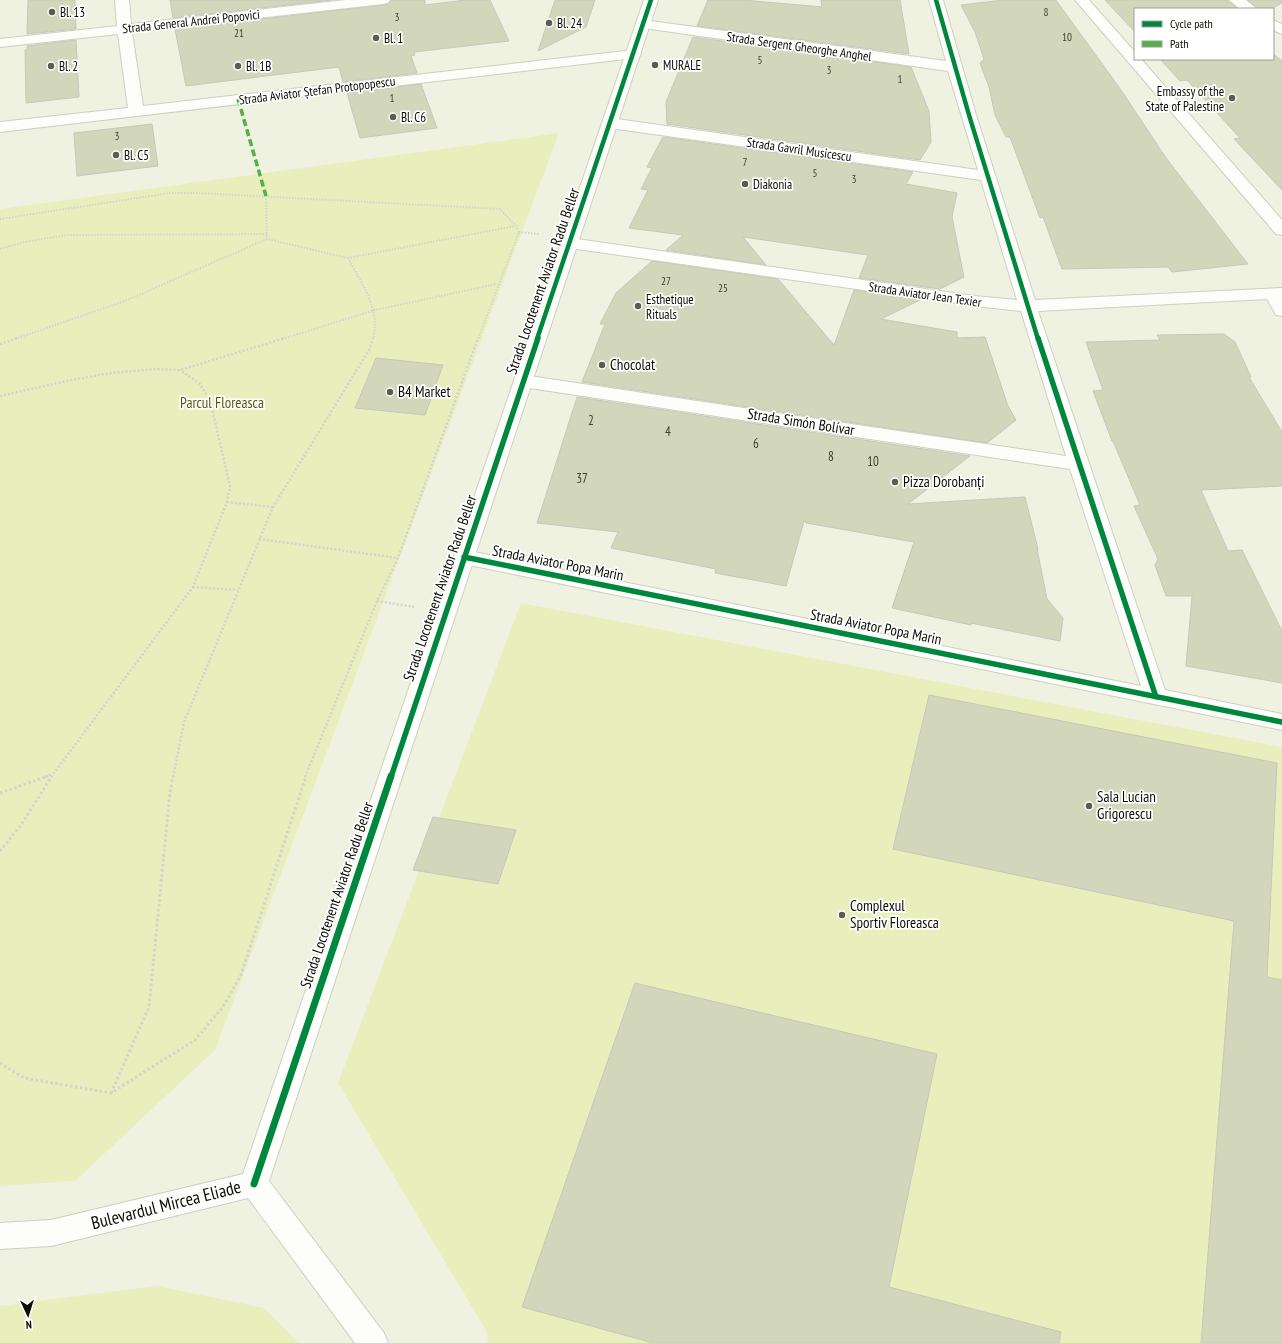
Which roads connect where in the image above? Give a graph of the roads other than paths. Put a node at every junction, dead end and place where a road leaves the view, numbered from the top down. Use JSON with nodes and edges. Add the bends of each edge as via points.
{"nodes":[{"id":1,"x":122,"y":0,"type":"edge"},
{"id":2,"x":383,"y":0,"type":"edge"},
{"id":3,"x":651,"y":0,"type":"edge"},
{"id":4,"x":936,"y":0,"type":"edge"},
{"id":5,"x":1082,"y":0,"type":"edge"},
{"id":6,"x":1236,"y":0,"type":"edge"},
{"id":7,"x":1248,"y":8,"type":"edge"},
{"id":8,"x":643,"y":24,"type":"junction"},
{"id":9,"x":124,"y":28,"type":"junction"},
{"id":10,"x":0,"y":43,"type":"edge"},
{"id":11,"x":634,"y":54,"type":"junction"},
{"id":12,"x":1134,"y":60,"type":"edge"},
{"id":13,"x":1134,"y":60,"type":"edge"},
{"id":14,"x":954,"y":67,"type":"junction"},
{"id":15,"x":136,"y":111,"type":"junction"},
{"id":16,"x":610,"y":123,"type":"junction"},
{"id":17,"x":0,"y":127,"type":"edge"},
{"id":18,"x":987,"y":176,"type":"junction"},
{"id":19,"x":1282,"y":230,"type":"edge"},
{"id":20,"x":570,"y":244,"type":"junction"},
{"id":21,"x":1277,"y":293,"type":"edge"},
{"id":22,"x":1028,"y":306,"type":"junction"},
{"id":23,"x":1282,"y":311,"type":"edge"},
{"id":24,"x":523,"y":381,"type":"junction"},
{"id":25,"x":1078,"y":464,"type":"junction"},
{"id":26,"x":464,"y":557,"type":"junction"},
{"id":27,"x":1156,"y":697,"type":"junction"},
{"id":28,"x":1282,"y":722,"type":"edge"},
{"id":29,"x":254,"y":1184,"type":"junction"},
{"id":30,"x":0,"y":1236,"type":"edge"},
{"id":31,"x":373,"y":1343,"type":"edge"}],
"edges":[{"from":1,"to":9,"type":"street"},
{"from":2,"to":9,"type":"street","name":"Strada General Andrei Popovici"},
{"from":3,"to":8,"type":"street","name":"Strada Locotenent Aviator Radu Beller"},
{"from":4,"to":14,"type":"street"},
{"from":5,"to":12,"type":"street"},
{"from":6,"to":7,"type":"street"},
{"from":8,"to":11,"type":"street","name":"Strada Locotenent Aviator Radu Beller"},
{"from":8,"to":14,"type":"street","name":"Strada Sergent Gheorghe Anghel"},
{"from":9,"to":10,"type":"street","name":"Strada General Andrei Popovici"},
{"from":9,"to":15,"type":"street"},
{"from":11,"to":15,"type":"street","name":"Strada Aviator Ștefan Protopopescu"},
{"from":11,"to":16,"type":"street","name":"Strada Locotenent Aviator Radu Beller"},
{"from":13,"to":19,"type":"street"},
{"from":14,"to":18,"type":"street"},
{"from":15,"to":17,"type":"street","name":"Strada Aviator Ștefan Protopopescu"},
{"from":16,"to":18,"type":"street","name":"Strada Gavril Musicescu"},
{"from":16,"to":20,"type":"street","name":"Strada Locotenent Aviator Radu Beller"},
{"from":18,"to":22,"type":"street"},
{"from":20,"to":22,"type":"street","name":"Strada Aviator Jean Texier","via":[[975,301]]},
{"from":20,"to":24,"type":"street","name":"Strada Locotenent Aviator Radu Beller"},
{"from":21,"to":22,"type":"street","name":"Strada Aviator Jean Texier"},
{"from":21,"to":23,"type":"street"},
{"from":22,"to":25,"type":"street"},
{"from":24,"to":25,"type":"street","name":"Strada Simón Bolívar"},
{"from":24,"to":26,"type":"street","name":"Strada Locotenent Aviator Radu Beller"},
{"from":25,"to":27,"type":"street"},
{"from":26,"to":27,"type":"street","name":"Strada Aviator Popa Marin"},
{"from":26,"to":29,"type":"street","name":"Strada Locotenent Aviator Radu Beller"},
{"from":27,"to":28,"type":"street","name":"Strada Aviator Popa Marin"},
{"from":29,"to":30,"type":"street","name":"Bulevardul Mircea Eliade","via":[[51,1233]]},
{"from":29,"to":31,"type":"street","name":"Bulevardul Mircea Eliade"}]}
